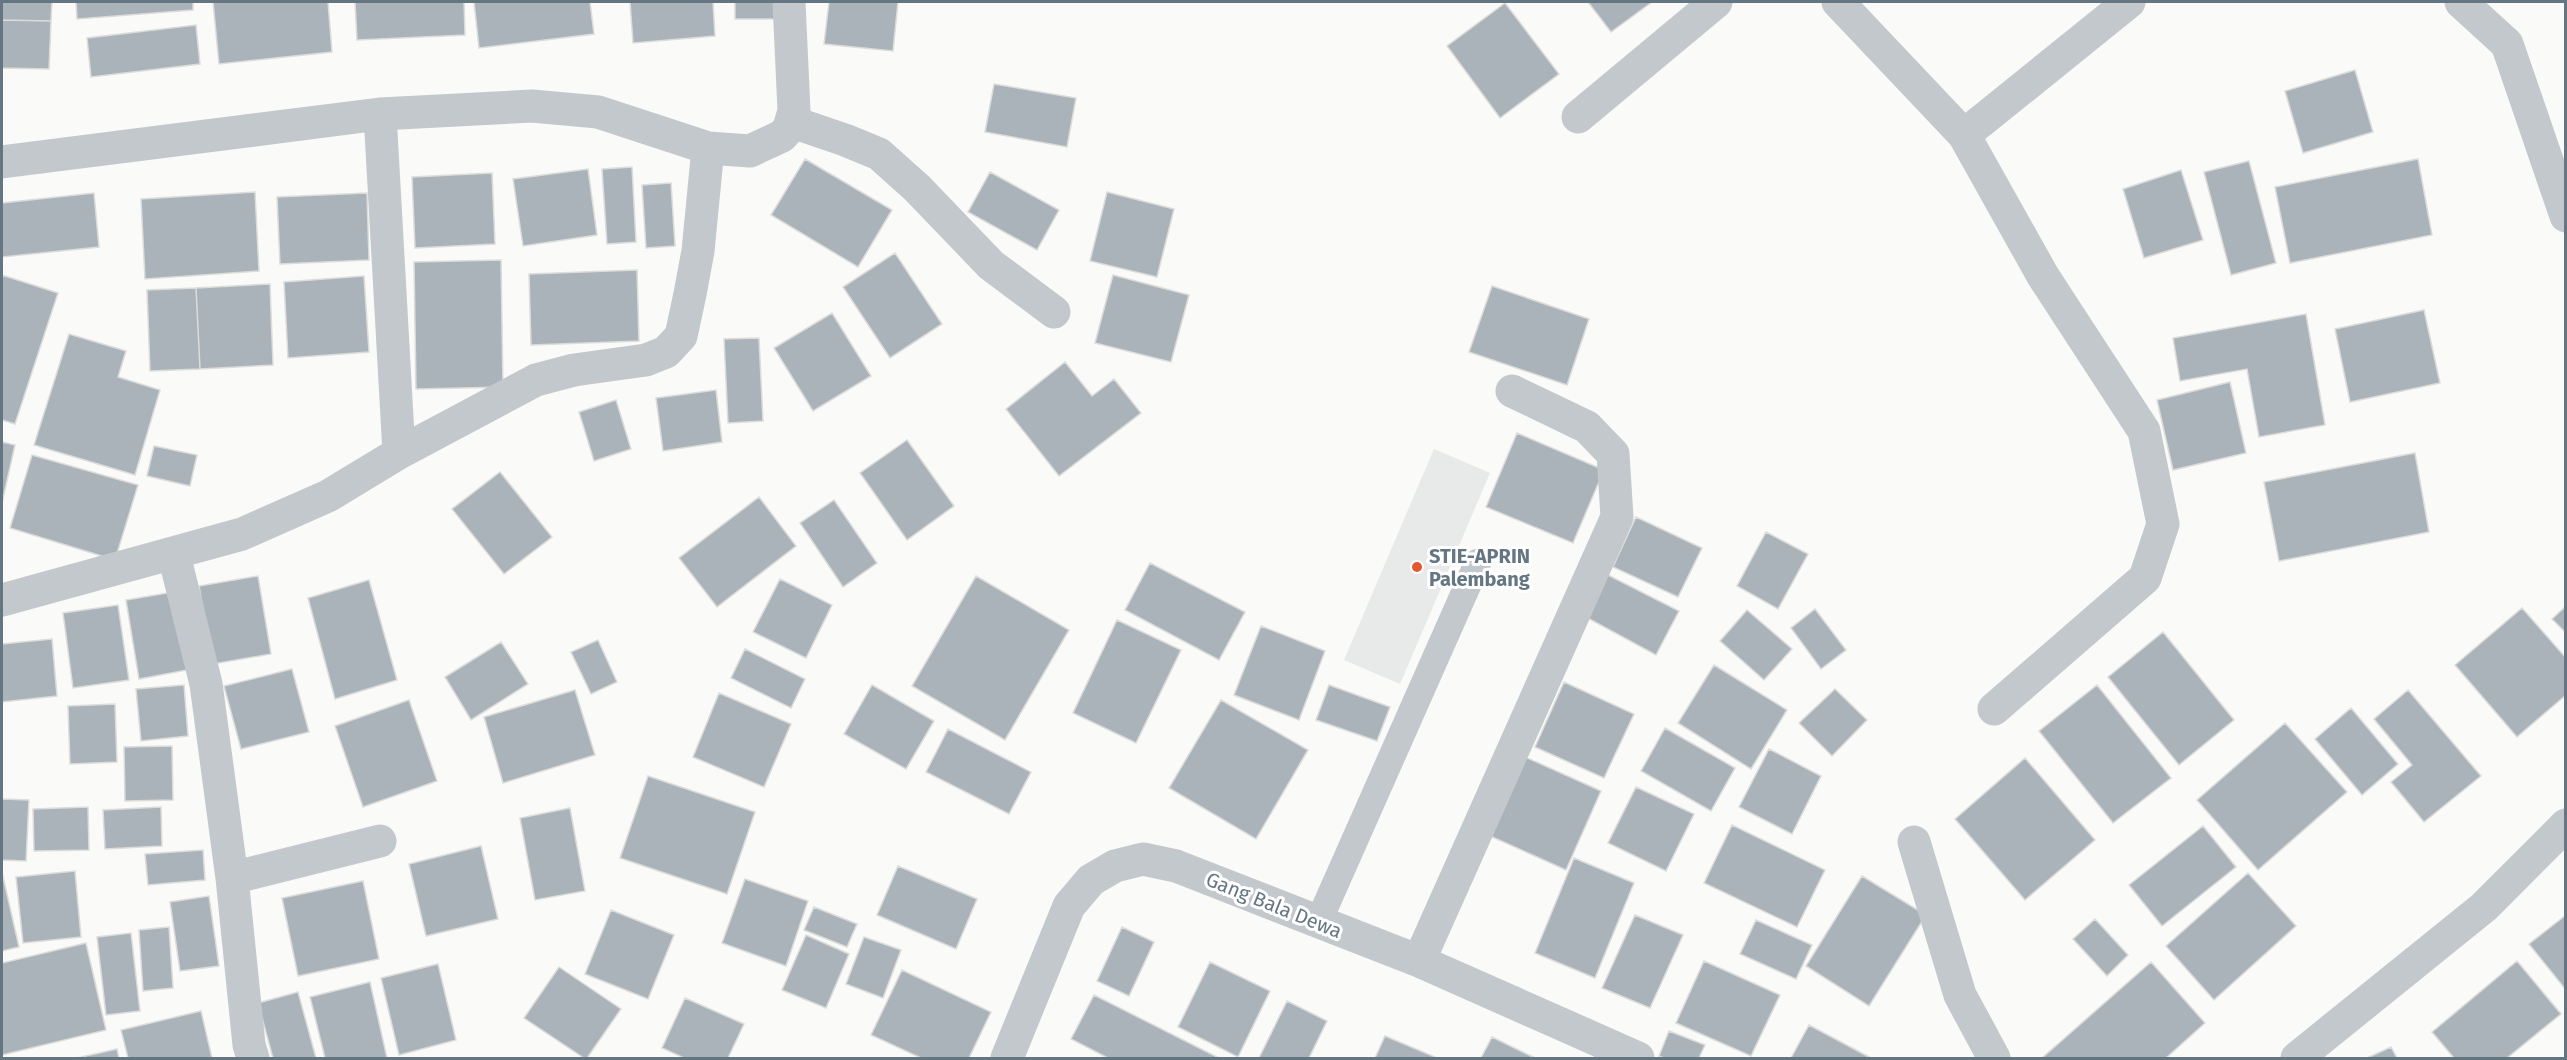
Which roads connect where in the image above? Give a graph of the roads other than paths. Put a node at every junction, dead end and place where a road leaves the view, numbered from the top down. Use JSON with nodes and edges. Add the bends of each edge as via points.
{"nodes":[{"id":1,"x":789,"y":2,"type":"edge"},
{"id":2,"x":1716,"y":2,"type":"edge"},
{"id":3,"x":1838,"y":2,"type":"edge"},
{"id":4,"x":2129,"y":2,"type":"edge"},
{"id":5,"x":2462,"y":2,"type":"edge"},
{"id":6,"x":380,"y":114,"type":"junction"},
{"id":7,"x":1578,"y":117,"type":"dead end"},
{"id":8,"x":792,"y":122,"type":"junction"},
{"id":9,"x":1964,"y":135,"type":"junction"},
{"id":10,"x":708,"y":148,"type":"junction"},
{"id":11,"x":2,"y":162,"type":"edge"},
{"id":12,"x":2565,"y":216,"type":"edge"},
{"id":13,"x":1054,"y":312,"type":"dead end"},
{"id":14,"x":1512,"y":391,"type":"dead end"},
{"id":15,"x":399,"y":453,"type":"junction"},
{"id":16,"x":174,"y":555,"type":"junction"},
{"id":17,"x":1478,"y":562,"type":"dead end"},
{"id":18,"x":2,"y":600,"type":"edge"},
{"id":19,"x":1994,"y":709,"type":"dead end"},
{"id":20,"x":2565,"y":825,"type":"edge"},
{"id":21,"x":380,"y":841,"type":"dead end"},
{"id":22,"x":1914,"y":842,"type":"dead end"},
{"id":23,"x":232,"y":878,"type":"junction"},
{"id":24,"x":1318,"y":923,"type":"junction"},
{"id":25,"x":1419,"y":961,"type":"junction"},
{"id":26,"x":253,"y":1059,"type":"edge"},
{"id":27,"x":1007,"y":1059,"type":"edge"},
{"id":28,"x":1638,"y":1059,"type":"edge"},
{"id":29,"x":1994,"y":1059,"type":"edge"},
{"id":30,"x":2297,"y":1059,"type":"edge"}],
"edges":[{"from":1,"to":8,"type":"street"},
{"from":2,"to":7,"type":"street"},
{"from":3,"to":9,"type":"street"},
{"from":4,"to":9,"type":"street"},
{"from":5,"to":12,"type":"street","via":[[2507,44]]},
{"from":6,"to":10,"type":"street","via":[[532,106],[598,112]]},
{"from":6,"to":11,"type":"street"},
{"from":6,"to":15,"type":"street"},
{"from":8,"to":10,"type":"street","via":[[782,136],[750,151]]},
{"from":8,"to":13,"type":"street","via":[[879,154],[991,265]]},
{"from":9,"to":19,"type":"street","via":[[2043,276],[2144,431],[2163,525],[2145,578]]},
{"from":10,"to":15,"type":"street","via":[[690,294],[681,336],[666,352],[646,360],[574,370],[536,380]]},
{"from":14,"to":25,"type":"street","via":[[1587,427],[1613,453],[1617,517]]},
{"from":15,"to":16,"type":"street","via":[[317,501],[242,534]]},
{"from":16,"to":18,"type":"street"},
{"from":16,"to":23,"type":"street","via":[[206,684]]},
{"from":17,"to":24,"type":"lane"},
{"from":20,"to":30,"type":"street","via":[[2484,907]]},
{"from":21,"to":23,"type":"street"},
{"from":22,"to":29,"type":"street","via":[[1960,995]]},
{"from":23,"to":26,"type":"street"},
{"from":24,"to":25,"type":"street","name":"Gang Bala Dewa"},
{"from":24,"to":27,"type":"street","name":"Gang Bala Dewa","via":[[1176,866],[1143,859],[1115,866],[1091,880],[1069,906]]},
{"from":25,"to":28,"type":"street","name":"Gang Bala Dewa"}]}
